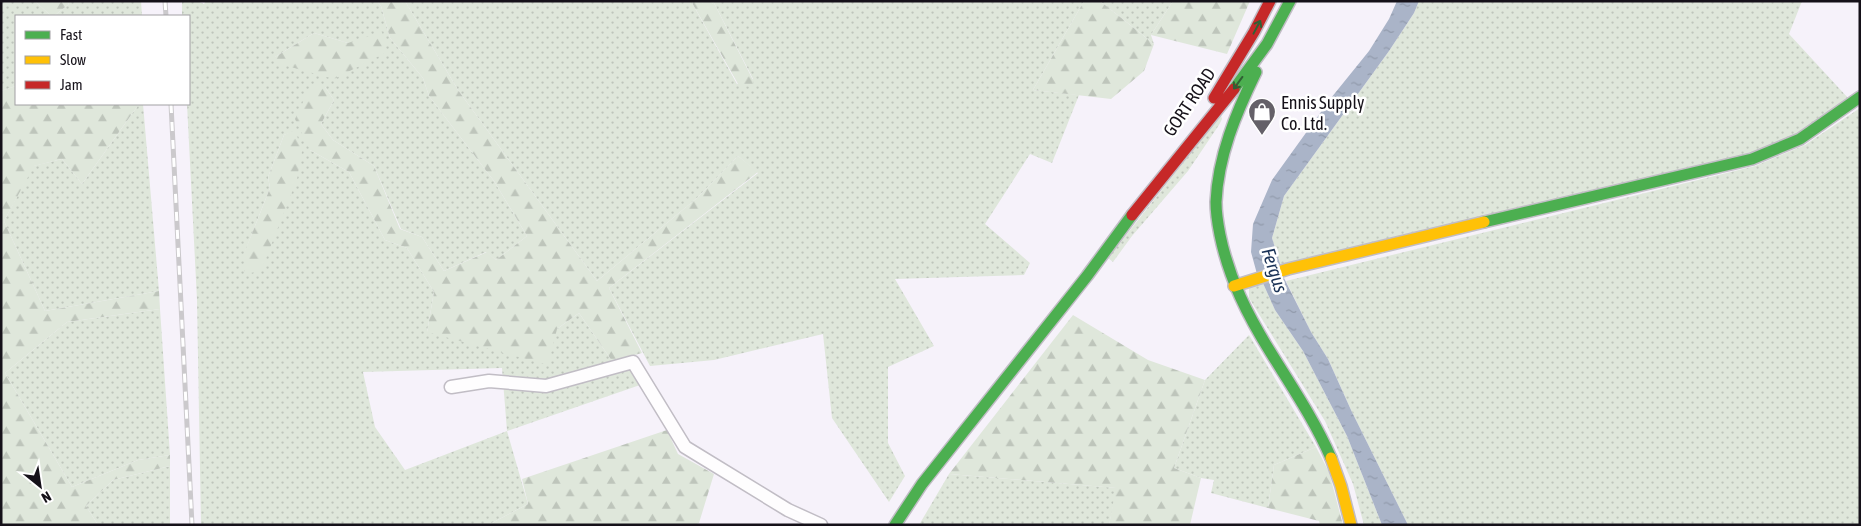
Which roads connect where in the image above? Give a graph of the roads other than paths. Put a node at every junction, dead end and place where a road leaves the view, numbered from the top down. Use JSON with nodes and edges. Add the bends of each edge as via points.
{"nodes":[{"id":1,"x":1270,"y":1,"type":"edge"},
{"id":2,"x":1290,"y":1,"type":"edge"},
{"id":3,"x":1267,"y":44,"type":"junction"},
{"id":4,"x":1860,"y":97,"type":"edge"},
{"id":5,"x":1218,"y":102,"type":"junction"},
{"id":6,"x":1235,"y":115,"type":"junction"},
{"id":7,"x":1234,"y":286,"type":"junction"},
{"id":8,"x":451,"y":387,"type":"dead end"},
{"id":9,"x":821,"y":525,"type":"edge"},
{"id":10,"x":895,"y":525,"type":"edge"},
{"id":11,"x":1351,"y":525,"type":"edge"}],
"edges":[{"from":5,"to":1,"type":"street","name":"GORT ROAD","one_way":true},
{"from":2,"to":3,"type":"street"},
{"from":3,"to":5,"type":"street","one_way":true},
{"from":3,"to":6,"type":"street"},
{"from":4,"to":7,"type":"street","via":[[1800,139],[1752,159],[1288,269]]},
{"from":5,"to":6,"type":"street"},
{"from":5,"to":10,"type":"street","via":[[1087,276],[922,484]]},
{"from":6,"to":7,"type":"street","via":[[1223,153],[1216,203],[1221,248]]},
{"from":7,"to":11,"type":"street","via":[[1260,336],[1315,425],[1332,460]]},
{"from":8,"to":9,"type":"street","via":[[489,381],[546,386],[633,362],[685,447],[788,510]]}]}
